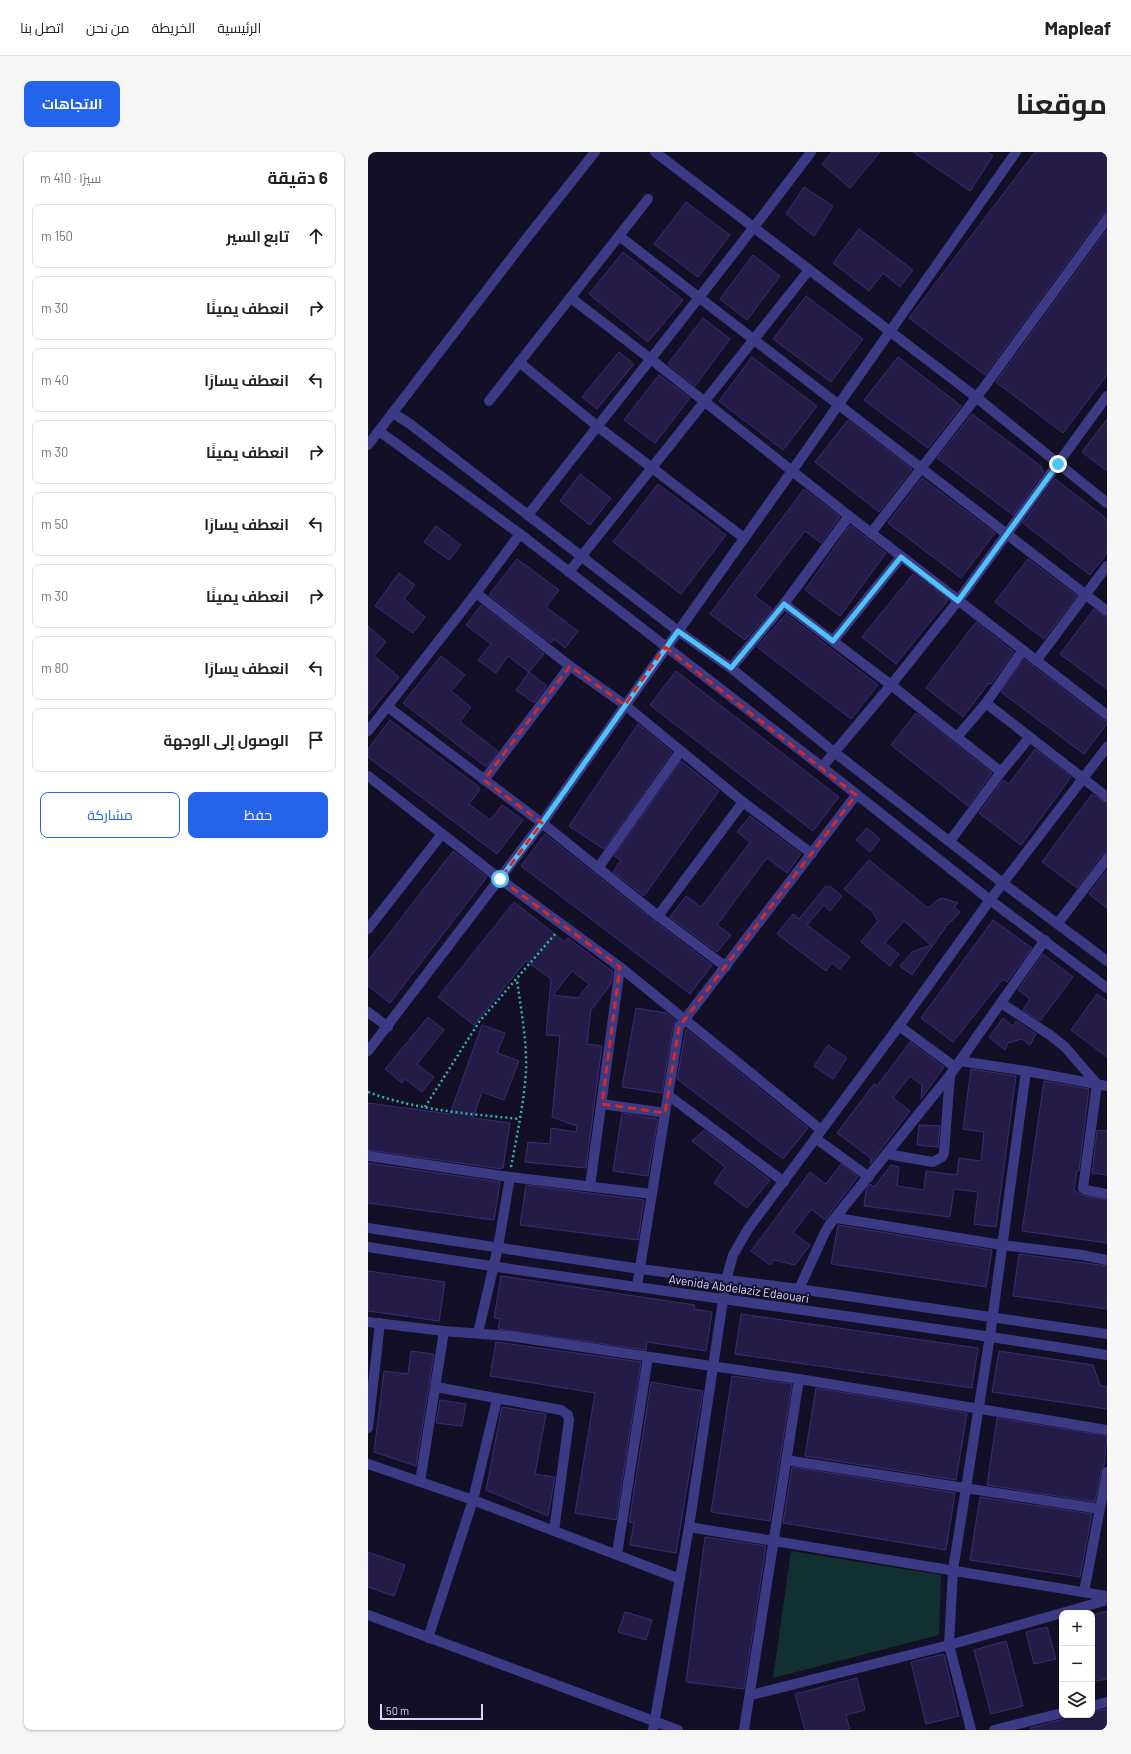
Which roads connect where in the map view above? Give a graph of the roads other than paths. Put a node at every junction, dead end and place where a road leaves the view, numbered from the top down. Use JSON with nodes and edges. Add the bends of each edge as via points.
{"nodes":[{"id":1,"x":595,"y":152,"type":"edge"},
{"id":2,"x":655,"y":152,"type":"edge"},
{"id":3,"x":811,"y":152,"type":"edge"},
{"id":4,"x":1016,"y":152,"type":"edge"},
{"id":5,"x":648,"y":199,"type":"dead end"},
{"id":6,"x":1107,"y":219,"type":"edge"},
{"id":7,"x":754,"y":228,"type":"junction"},
{"id":8,"x":619,"y":236,"type":"junction"},
{"id":9,"x":809,"y":270,"type":"junction"},
{"id":10,"x":571,"y":298,"type":"junction"},
{"id":11,"x":699,"y":298,"type":"junction"},
{"id":12,"x":890,"y":331,"type":"junction"},
{"id":13,"x":753,"y":339,"type":"junction"},
{"id":14,"x":652,"y":360,"type":"junction"},
{"id":15,"x":520,"y":362,"type":"junction"},
{"id":16,"x":1107,"y":396,"type":"edge"},
{"id":17,"x":976,"y":397,"type":"junction"},
{"id":18,"x":489,"y":401,"type":"dead end"},
{"id":19,"x":705,"y":402,"type":"junction"},
{"id":20,"x":838,"y":404,"type":"junction"},
{"id":21,"x":393,"y":413,"type":"junction"},
{"id":22,"x":597,"y":426,"type":"junction"},
{"id":23,"x":378,"y":431,"type":"junction"},
{"id":24,"x":368,"y":445,"type":"edge"},
{"id":25,"x":1058,"y":464,"type":"junction"},
{"id":26,"x":652,"y":468,"type":"junction"},
{"id":27,"x":921,"y":468,"type":"junction"},
{"id":28,"x":792,"y":471,"type":"junction"},
{"id":29,"x":1107,"y":503,"type":"edge"},
{"id":30,"x":528,"y":515,"type":"junction"},
{"id":31,"x":849,"y":516,"type":"junction"},
{"id":32,"x":871,"y":533,"type":"junction"},
{"id":33,"x":520,"y":534,"type":"junction"},
{"id":34,"x":1007,"y":535,"type":"junction"},
{"id":35,"x":744,"y":538,"type":"junction"},
{"id":36,"x":583,"y":557,"type":"junction"},
{"id":37,"x":901,"y":557,"type":"junction"},
{"id":38,"x":1107,"y":566,"type":"edge"},
{"id":39,"x":569,"y":572,"type":"junction"},
{"id":40,"x":476,"y":593,"type":"junction"},
{"id":41,"x":1085,"y":595,"type":"junction"},
{"id":42,"x":958,"y":601,"type":"junction"},
{"id":43,"x":784,"y":604,"type":"junction"},
{"id":44,"x":1107,"y":611,"type":"edge"},
{"id":45,"x":678,"y":631,"type":"junction"},
{"id":46,"x":833,"y":641,"type":"junction"},
{"id":47,"x":665,"y":647,"type":"junction"},
{"id":48,"x":1023,"y":650,"type":"junction"},
{"id":49,"x":1036,"y":660,"type":"junction"},
{"id":50,"x":570,"y":666,"type":"junction"},
{"id":51,"x":731,"y":668,"type":"junction"},
{"id":52,"x":891,"y":685,"type":"junction"},
{"id":53,"x":986,"y":703,"type":"junction"},
{"id":54,"x":625,"y":705,"type":"junction"},
{"id":55,"x":388,"y":707,"type":"junction"},
{"id":56,"x":1107,"y":715,"type":"edge"},
{"id":57,"x":368,"y":731,"type":"edge"},
{"id":58,"x":957,"y":737,"type":"junction"},
{"id":59,"x":1029,"y":738,"type":"junction"},
{"id":60,"x":1107,"y":747,"type":"edge"},
{"id":61,"x":680,"y":752,"type":"junction"},
{"id":62,"x":834,"y":752,"type":"junction"},
{"id":63,"x":822,"y":767,"type":"junction"},
{"id":64,"x":1001,"y":772,"type":"junction"},
{"id":65,"x":368,"y":776,"type":"edge"},
{"id":66,"x":1083,"y":778,"type":"junction"},
{"id":67,"x":484,"y":780,"type":"junction"},
{"id":68,"x":856,"y":795,"type":"junction"},
{"id":69,"x":1107,"y":797,"type":"edge"},
{"id":70,"x":743,"y":802,"type":"junction"},
{"id":71,"x":542,"y":823,"type":"junction"},
{"id":72,"x":442,"y":834,"type":"junction"},
{"id":73,"x":950,"y":841,"type":"junction"},
{"id":74,"x":812,"y":854,"type":"junction"},
{"id":75,"x":1107,"y":859,"type":"edge"},
{"id":76,"x":598,"y":868,"type":"junction"},
{"id":77,"x":500,"y":879,"type":"junction"},
{"id":78,"x":1004,"y":884,"type":"junction"},
{"id":79,"x":990,"y":900,"type":"junction"},
{"id":80,"x":658,"y":916,"type":"junction"},
{"id":81,"x":1058,"y":923,"type":"junction"},
{"id":82,"x":368,"y":929,"type":"edge"},
{"id":83,"x":1045,"y":940,"type":"junction"},
{"id":84,"x":1107,"y":961,"type":"edge"},
{"id":85,"x":620,"y":967,"type":"junction"},
{"id":86,"x":726,"y":967,"type":"junction"},
{"id":87,"x":1107,"y":988,"type":"edge"},
{"id":88,"x":1002,"y":1003,"type":"junction"},
{"id":89,"x":368,"y":1012,"type":"edge"},
{"id":90,"x":685,"y":1018,"type":"junction"},
{"id":91,"x":899,"y":1026,"type":"junction"},
{"id":92,"x":388,"y":1027,"type":"junction"},
{"id":93,"x":368,"y":1051,"type":"edge"},
{"id":94,"x":955,"y":1068,"type":"junction"},
{"id":95,"x":1026,"y":1071,"type":"junction"},
{"id":96,"x":1102,"y":1085,"type":"edge"},
{"id":97,"x":668,"y":1095,"type":"junction"},
{"id":98,"x":602,"y":1104,"type":"junction"},
{"id":99,"x":665,"y":1113,"type":"junction"},
{"id":100,"x":818,"y":1134,"type":"junction"},
{"id":101,"x":887,"y":1154,"type":"junction"},
{"id":102,"x":368,"y":1156,"type":"edge"},
{"id":103,"x":869,"y":1176,"type":"junction"},
{"id":104,"x":510,"y":1177,"type":"junction"},
{"id":105,"x":784,"y":1182,"type":"junction"},
{"id":106,"x":590,"y":1186,"type":"junction"},
{"id":107,"x":652,"y":1194,"type":"junction"},
{"id":108,"x":1107,"y":1194,"type":"edge"},
{"id":109,"x":836,"y":1218,"type":"junction"},
{"id":110,"x":368,"y":1228,"type":"edge"},
{"id":111,"x":1002,"y":1245,"type":"junction"},
{"id":112,"x":498,"y":1246,"type":"junction"},
{"id":113,"x":368,"y":1247,"type":"edge"},
{"id":114,"x":1107,"y":1260,"type":"edge"},
{"id":115,"x":493,"y":1267,"type":"junction"},
{"id":116,"x":640,"y":1269,"type":"junction"},
{"id":117,"x":726,"y":1280,"type":"junction"},
{"id":118,"x":637,"y":1286,"type":"junction"},
{"id":119,"x":799,"y":1290,"type":"junction"},
{"id":120,"x":722,"y":1299,"type":"junction"},
{"id":121,"x":992,"y":1317,"type":"junction"},
{"id":122,"x":368,"y":1322,"type":"edge"},
{"id":123,"x":380,"y":1323,"type":"junction"},
{"id":124,"x":444,"y":1331,"type":"junction"},
{"id":125,"x":478,"y":1333,"type":"junction"},
{"id":126,"x":1107,"y":1334,"type":"edge"},
{"id":127,"x":990,"y":1336,"type":"junction"},
{"id":128,"x":1107,"y":1354,"type":"edge"},
{"id":129,"x":648,"y":1357,"type":"junction"},
{"id":130,"x":712,"y":1367,"type":"junction"},
{"id":131,"x":799,"y":1379,"type":"junction"},
{"id":132,"x":436,"y":1388,"type":"junction"},
{"id":133,"x":497,"y":1399,"type":"junction"},
{"id":134,"x":978,"y":1409,"type":"junction"},
{"id":135,"x":368,"y":1428,"type":"edge"},
{"id":136,"x":1107,"y":1430,"type":"edge"},
{"id":137,"x":786,"y":1460,"type":"junction"},
{"id":138,"x":368,"y":1464,"type":"edge"},
{"id":139,"x":1107,"y":1472,"type":"edge"},
{"id":140,"x":420,"y":1482,"type":"junction"},
{"id":141,"x":965,"y":1488,"type":"junction"},
{"id":142,"x":473,"y":1500,"type":"junction"},
{"id":143,"x":1100,"y":1509,"type":"junction"},
{"id":144,"x":689,"y":1528,"type":"junction"},
{"id":145,"x":554,"y":1531,"type":"junction"},
{"id":146,"x":774,"y":1541,"type":"junction"},
{"id":147,"x":617,"y":1554,"type":"junction"},
{"id":148,"x":953,"y":1570,"type":"junction"},
{"id":149,"x":680,"y":1579,"type":"junction"},
{"id":150,"x":1084,"y":1592,"type":"junction"},
{"id":151,"x":1107,"y":1596,"type":"edge"},
{"id":152,"x":1107,"y":1600,"type":"edge"},
{"id":153,"x":1072,"y":1610,"type":"edge"},
{"id":154,"x":1059,"y":1614,"type":"edge"},
{"id":155,"x":368,"y":1615,"type":"edge"},
{"id":156,"x":428,"y":1638,"type":"junction"},
{"id":157,"x":949,"y":1645,"type":"junction"},
{"id":158,"x":751,"y":1695,"type":"junction"},
{"id":159,"x":1107,"y":1702,"type":"edge"},
{"id":160,"x":1095,"y":1705,"type":"edge"},
{"id":161,"x":1059,"y":1714,"type":"edge"},
{"id":162,"x":654,"y":1726,"type":"edge"},
{"id":163,"x":678,"y":1730,"type":"edge"},
{"id":164,"x":744,"y":1730,"type":"edge"},
{"id":165,"x":971,"y":1730,"type":"edge"},
{"id":166,"x":994,"y":1730,"type":"edge"}],
"edges":[{"from":1,"to":21,"type":"street"},
{"from":2,"to":7,"type":"street"},
{"from":3,"to":7,"type":"street"},
{"from":4,"to":12,"type":"street"},
{"from":5,"to":8,"type":"street"},
{"from":6,"to":17,"type":"street"},
{"from":7,"to":9,"type":"street"},
{"from":7,"to":11,"type":"street"},
{"from":8,"to":10,"type":"street"},
{"from":8,"to":11,"type":"street"},
{"from":9,"to":12,"type":"street"},
{"from":9,"to":13,"type":"street"},
{"from":10,"to":14,"type":"street"},
{"from":10,"to":15,"type":"street"},
{"from":11,"to":13,"type":"street"},
{"from":11,"to":14,"type":"street"},
{"from":12,"to":17,"type":"street"},
{"from":12,"to":20,"type":"street"},
{"from":13,"to":19,"type":"street"},
{"from":13,"to":20,"type":"street"},
{"from":14,"to":19,"type":"street"},
{"from":14,"to":22,"type":"street"},
{"from":15,"to":18,"type":"street"},
{"from":15,"to":22,"type":"street"},
{"from":16,"to":25,"type":"street"},
{"from":17,"to":25,"type":"street"},
{"from":17,"to":27,"type":"street"},
{"from":19,"to":26,"type":"street"},
{"from":19,"to":28,"type":"street"},
{"from":20,"to":27,"type":"street"},
{"from":20,"to":28,"type":"street"},
{"from":21,"to":23,"type":"street"},
{"from":21,"to":30,"type":"street"},
{"from":22,"to":26,"type":"street"},
{"from":22,"to":30,"type":"street"},
{"from":23,"to":24,"type":"street"},
{"from":23,"to":33,"type":"street"},
{"from":25,"to":29,"type":"street"},
{"from":25,"to":34,"type":"street"},
{"from":26,"to":35,"type":"street"},
{"from":26,"to":36,"type":"street"},
{"from":27,"to":32,"type":"street"},
{"from":27,"to":34,"type":"street"},
{"from":28,"to":31,"type":"street"},
{"from":28,"to":35,"type":"street"},
{"from":30,"to":36,"type":"street"},
{"from":31,"to":32,"type":"street"},
{"from":31,"to":43,"type":"street"},
{"from":32,"to":37,"type":"street"},
{"from":33,"to":39,"type":"street"},
{"from":33,"to":40,"type":"street"},
{"from":34,"to":41,"type":"street"},
{"from":34,"to":42,"type":"street"},
{"from":35,"to":45,"type":"street"},
{"from":36,"to":39,"type":"street"},
{"from":36,"to":45,"type":"street"},
{"from":37,"to":42,"type":"street"},
{"from":37,"to":46,"type":"street"},
{"from":38,"to":41,"type":"street"},
{"from":39,"to":47,"type":"street"},
{"from":40,"to":50,"type":"street"},
{"from":40,"to":55,"type":"street"},
{"from":41,"to":44,"type":"street"},
{"from":41,"to":49,"type":"street"},
{"from":42,"to":48,"type":"street"},
{"from":42,"to":52,"type":"street"},
{"from":43,"to":46,"type":"street"},
{"from":43,"to":51,"type":"street"},
{"from":45,"to":47,"type":"street"},
{"from":45,"to":51,"type":"street"},
{"from":46,"to":52,"type":"street"},
{"from":47,"to":54,"type":"street"},
{"from":47,"to":63,"type":"street"},
{"from":48,"to":49,"type":"street"},
{"from":48,"to":53,"type":"street"},
{"from":49,"to":56,"type":"street"},
{"from":50,"to":54,"type":"street"},
{"from":50,"to":67,"type":"street"},
{"from":51,"to":62,"type":"street"},
{"from":52,"to":58,"type":"street"},
{"from":52,"to":62,"type":"street"},
{"from":53,"to":58,"type":"street"},
{"from":53,"to":59,"type":"street"},
{"from":54,"to":61,"type":"street"},
{"from":54,"to":71,"type":"street"},
{"from":55,"to":57,"type":"street"},
{"from":55,"to":67,"type":"street"},
{"from":58,"to":64,"type":"street"},
{"from":59,"to":64,"type":"street"},
{"from":59,"to":66,"type":"street"},
{"from":60,"to":66,"type":"street"},
{"from":61,"to":70,"type":"street"},
{"from":61,"to":76,"type":"street"},
{"from":62,"to":63,"type":"street"},
{"from":62,"to":73,"type":"street"},
{"from":63,"to":68,"type":"street"},
{"from":64,"to":73,"type":"street"},
{"from":65,"to":72,"type":"street"},
{"from":66,"to":69,"type":"street"},
{"from":66,"to":78,"type":"street"},
{"from":67,"to":71,"type":"street"},
{"from":68,"to":74,"type":"street"},
{"from":68,"to":79,"type":"street"},
{"from":70,"to":74,"type":"street"},
{"from":70,"to":80,"type":"street"},
{"from":71,"to":76,"type":"street"},
{"from":71,"to":77,"type":"street"},
{"from":72,"to":77,"type":"street"},
{"from":72,"to":82,"type":"street"},
{"from":73,"to":78,"type":"street"},
{"from":74,"to":86,"type":"street"},
{"from":75,"to":81,"type":"street"},
{"from":76,"to":80,"type":"street"},
{"from":77,"to":85,"type":"street"},
{"from":77,"to":92,"type":"street"},
{"from":78,"to":79,"type":"street"},
{"from":78,"to":81,"type":"street"},
{"from":79,"to":83,"type":"street"},
{"from":79,"to":91,"type":"street"},
{"from":80,"to":86,"type":"street"},
{"from":81,"to":84,"type":"street"},
{"from":83,"to":87,"type":"street"},
{"from":83,"to":88,"type":"street"},
{"from":85,"to":90,"type":"street"},
{"from":85,"to":98,"type":"street"},
{"from":86,"to":90,"type":"street"},
{"from":88,"to":94,"type":"street"},
{"from":88,"to":96,"type":"street","via":[[1065,1047]]},
{"from":89,"to":92,"type":"street"},
{"from":90,"to":97,"type":"street","via":[[678,1033]]},
{"from":90,"to":100,"type":"street"},
{"from":91,"to":94,"type":"street"},
{"from":91,"to":100,"type":"street"},
{"from":92,"to":93,"type":"street"},
{"from":94,"to":95,"type":"street"},
{"from":94,"to":101,"type":"street"},
{"from":94,"to":101,"type":"street","via":[[942,1157],[933,1162]]},
{"from":95,"to":96,"type":"street"},
{"from":95,"to":111,"type":"street"},
{"from":96,"to":108,"type":"street","via":[[1083,1188]]},
{"from":97,"to":99,"type":"street"},
{"from":97,"to":105,"type":"street"},
{"from":98,"to":99,"type":"street"},
{"from":98,"to":106,"type":"street"},
{"from":99,"to":107,"type":"street"},
{"from":100,"to":103,"type":"street"},
{"from":100,"to":105,"type":"street"},
{"from":101,"to":103,"type":"street"},
{"from":102,"to":104,"type":"street"},
{"from":103,"to":109,"type":"street"},
{"from":104,"to":106,"type":"street"},
{"from":104,"to":112,"type":"street"},
{"from":105,"to":117,"type":"street","via":[[740,1241]]},
{"from":106,"to":107,"type":"street"},
{"from":107,"to":116,"type":"street"},
{"from":109,"to":111,"type":"street"},
{"from":109,"to":119,"type":"street","via":[[825,1232]]},
{"from":110,"to":112,"type":"street","name":"Avenida Abdelaziz Edaouari"},
{"from":111,"to":114,"type":"street"},
{"from":111,"to":121,"type":"street"},
{"from":112,"to":115,"type":"street"},
{"from":112,"to":116,"type":"street","name":"Avenida Abdelaziz Edaouari"},
{"from":113,"to":115,"type":"street","name":"Avenida Abdelaziz Edaouari"},
{"from":115,"to":118,"type":"street","name":"Avenida Abdelaziz Edaouari"},
{"from":115,"to":125,"type":"street"},
{"from":116,"to":117,"type":"street","name":"Avenida Abdelaziz Edaouari"},
{"from":116,"to":118,"type":"street"},
{"from":117,"to":119,"type":"street","name":"Avenida Abdelaziz Edaouari"},
{"from":117,"to":120,"type":"street"},
{"from":118,"to":120,"type":"street","name":"Avenida Abdelaziz Edaouari"},
{"from":119,"to":121,"type":"street","name":"Avenida Abdelaziz Edaouari"},
{"from":120,"to":127,"type":"street","name":"Avenida Abdelaziz Edaouari"},
{"from":120,"to":130,"type":"street"},
{"from":121,"to":126,"type":"street","name":"Avenida Abdelaziz Edaouari"},
{"from":121,"to":127,"type":"street"},
{"from":122,"to":123,"type":"street"},
{"from":123,"to":124,"type":"street"},
{"from":123,"to":135,"type":"street"},
{"from":124,"to":125,"type":"street"},
{"from":124,"to":132,"type":"street"},
{"from":125,"to":129,"type":"street"},
{"from":127,"to":128,"type":"street","name":"Avenida Abdelaziz Edaouari"},
{"from":127,"to":134,"type":"street"},
{"from":129,"to":130,"type":"street"},
{"from":129,"to":147,"type":"street"},
{"from":130,"to":131,"type":"street"},
{"from":130,"to":144,"type":"street"},
{"from":131,"to":134,"type":"street"},
{"from":131,"to":137,"type":"street"},
{"from":132,"to":133,"type":"street"},
{"from":132,"to":140,"type":"street"},
{"from":133,"to":142,"type":"street"},
{"from":133,"to":145,"type":"street","via":[[561,1410],[568,1415]]},
{"from":134,"to":136,"type":"street"},
{"from":134,"to":141,"type":"street"},
{"from":137,"to":141,"type":"street"},
{"from":137,"to":146,"type":"street"},
{"from":138,"to":140,"type":"street"},
{"from":139,"to":143,"type":"street"},
{"from":140,"to":142,"type":"street"},
{"from":141,"to":143,"type":"street"},
{"from":141,"to":148,"type":"street"},
{"from":142,"to":145,"type":"street"},
{"from":142,"to":156,"type":"street"},
{"from":143,"to":150,"type":"street"},
{"from":144,"to":146,"type":"street"},
{"from":144,"to":149,"type":"street"},
{"from":145,"to":147,"type":"street"},
{"from":146,"to":148,"type":"street"},
{"from":146,"to":158,"type":"street"},
{"from":147,"to":149,"type":"street"},
{"from":148,"to":150,"type":"street"},
{"from":148,"to":157,"type":"street"},
{"from":149,"to":162,"type":"street"},
{"from":150,"to":151,"type":"street"},
{"from":152,"to":153,"type":"street"},
{"from":154,"to":157,"type":"street"},
{"from":155,"to":156,"type":"street"},
{"from":156,"to":162,"type":"street"},
{"from":157,"to":158,"type":"street"},
{"from":157,"to":165,"type":"street"},
{"from":158,"to":164,"type":"street"},
{"from":159,"to":160,"type":"street"},
{"from":161,"to":166,"type":"street"},
{"from":162,"to":163,"type":"street"}]}
